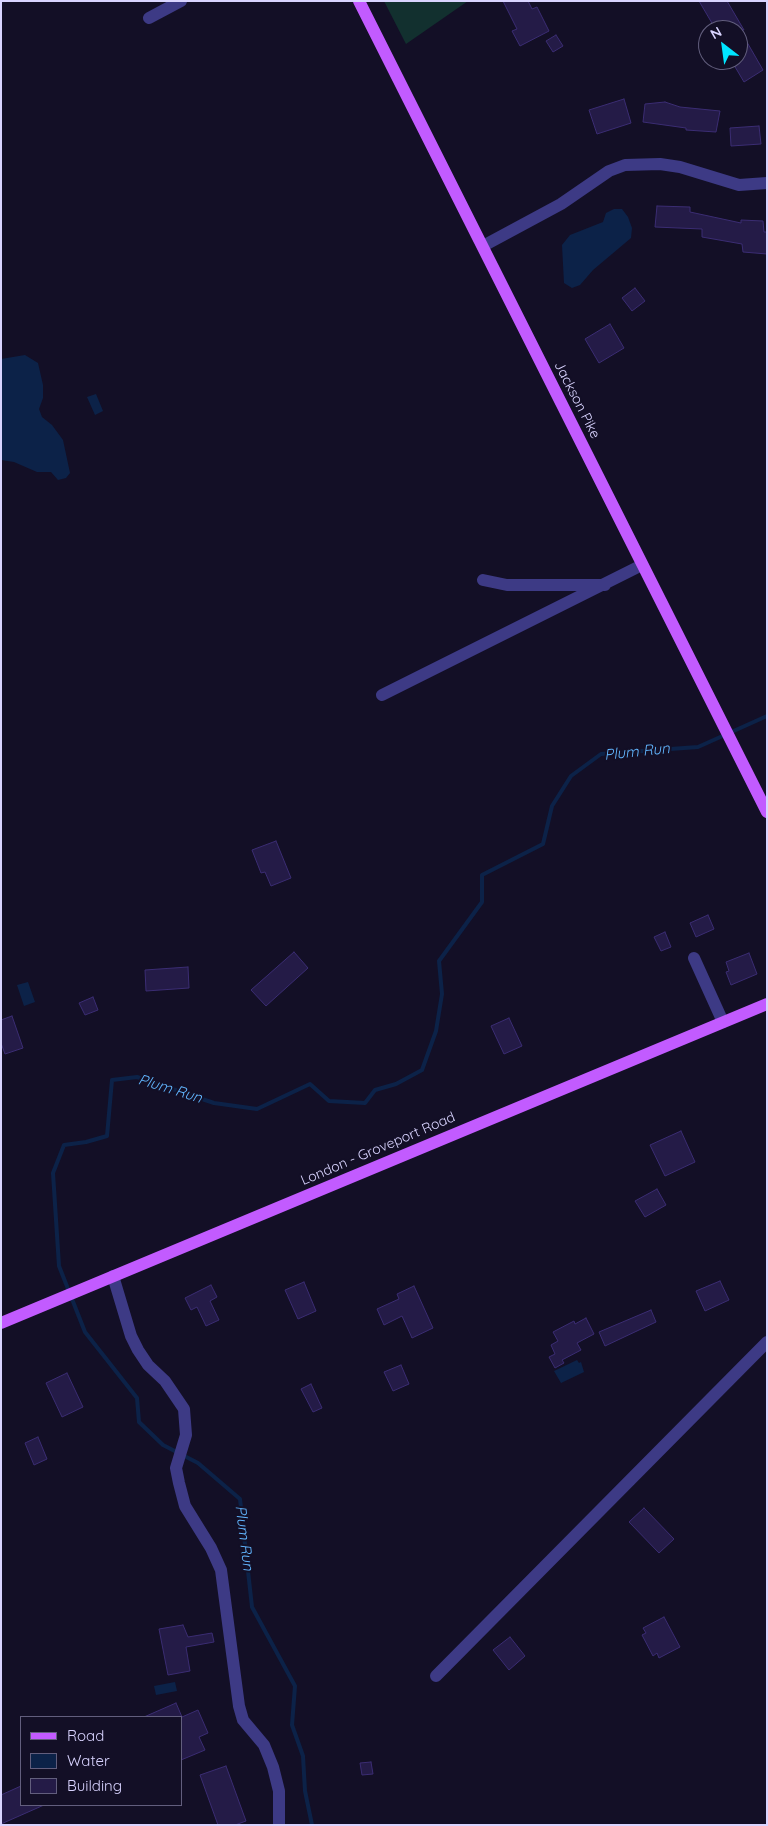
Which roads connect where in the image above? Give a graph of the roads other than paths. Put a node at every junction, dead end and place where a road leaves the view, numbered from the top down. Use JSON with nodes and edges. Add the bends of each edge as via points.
{"nodes":[{"id":1,"x":181,"y":1,"type":"edge"},
{"id":2,"x":360,"y":1,"type":"edge"},
{"id":3,"x":150,"y":18,"type":"dead end"},
{"id":4,"x":767,"y":183,"type":"edge"},
{"id":5,"x":483,"y":246,"type":"junction"},
{"id":6,"x":642,"y":565,"type":"junction"},
{"id":7,"x":483,"y":580,"type":"dead end"},
{"id":8,"x":605,"y":585,"type":"junction"},
{"id":9,"x":382,"y":695,"type":"dead end"},
{"id":10,"x":767,"y":812,"type":"edge"},
{"id":11,"x":694,"y":958,"type":"dead end"},
{"id":12,"x":767,"y":1004,"type":"edge"},
{"id":13,"x":723,"y":1022,"type":"junction"},
{"id":14,"x":108,"y":1278,"type":"junction"},
{"id":15,"x":1,"y":1323,"type":"edge"},
{"id":16,"x":767,"y":1342,"type":"edge"},
{"id":17,"x":436,"y":1676,"type":"dead end"},
{"id":18,"x":279,"y":1825,"type":"edge"}],
"edges":[{"from":1,"to":3,"type":"street"},
{"from":2,"to":5,"type":"main road","name":"Jackson Pike"},
{"from":4,"to":5,"type":"street","via":[[739,185],[660,164],[625,166],[609,172],[540,217]]},
{"from":5,"to":6,"type":"main road","name":"Jackson Pike"},
{"from":6,"to":8,"type":"street"},
{"from":6,"to":10,"type":"main road","name":"Jackson Pike"},
{"from":7,"to":8,"type":"street","via":[[507,585]]},
{"from":8,"to":9,"type":"street"},
{"from":11,"to":13,"type":"street"},
{"from":12,"to":13,"type":"main road","name":"London - Groveport Road"},
{"from":13,"to":14,"type":"main road","name":"London - Groveport Road"},
{"from":14,"to":15,"type":"main road","name":"London - Groveport Road"},
{"from":14,"to":18,"type":"street","via":[[138,1350],[184,1409],[187,1421],[176,1468],[185,1506],[222,1570],[238,1706],[243,1720],[264,1745],[273,1767],[279,1791]]},
{"from":16,"to":17,"type":"street"}]}
